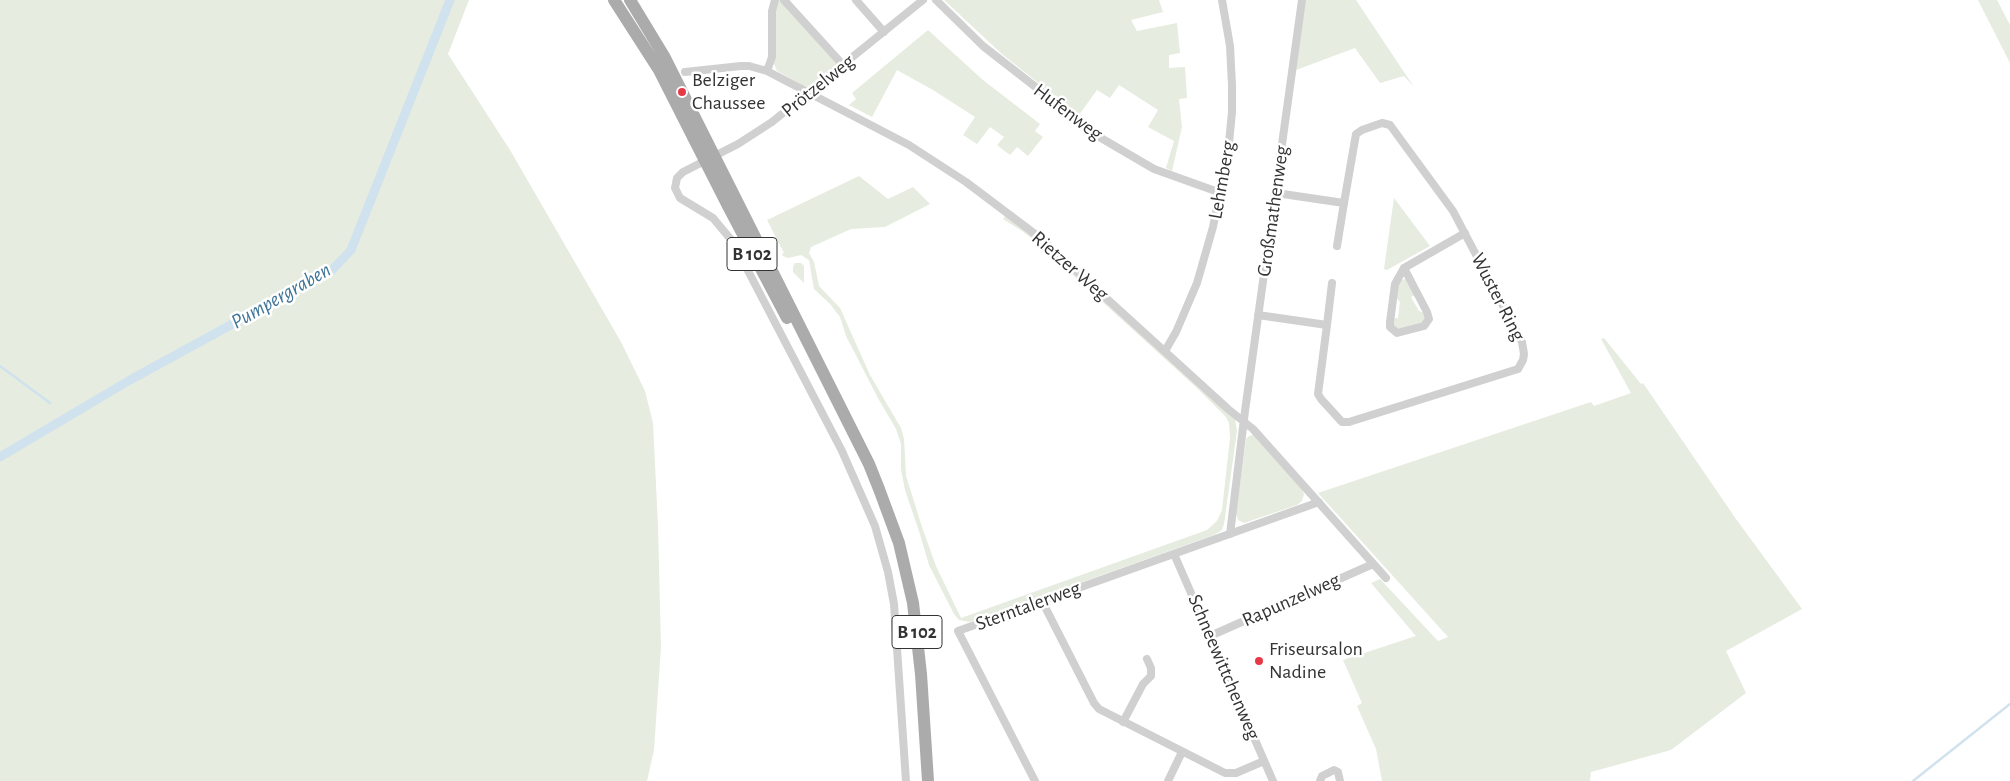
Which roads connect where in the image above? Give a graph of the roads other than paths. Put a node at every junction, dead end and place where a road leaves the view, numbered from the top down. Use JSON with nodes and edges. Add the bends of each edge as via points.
{"nodes":[{"id":1,"x":614,"y":0,"type":"edge"},
{"id":2,"x":630,"y":0,"type":"edge"},
{"id":3,"x":775,"y":0,"type":"edge"},
{"id":4,"x":784,"y":0,"type":"edge"},
{"id":5,"x":856,"y":0,"type":"edge"},
{"id":6,"x":923,"y":0,"type":"edge"},
{"id":7,"x":936,"y":0,"type":"edge"},
{"id":8,"x":1222,"y":0,"type":"edge"},
{"id":9,"x":1302,"y":0,"type":"edge"},
{"id":10,"x":884,"y":32,"type":"junction"},
{"id":11,"x":843,"y":65,"type":"junction"},
{"id":12,"x":766,"y":71,"type":"junction"},
{"id":13,"x":685,"y":72,"type":"dead end"},
{"id":14,"x":809,"y":93,"type":"junction"},
{"id":15,"x":709,"y":158,"type":"junction"},
{"id":16,"x":1221,"y":192,"type":"junction"},
{"id":17,"x":1276,"y":193,"type":"junction"},
{"id":18,"x":1344,"y":203,"type":"junction"},
{"id":19,"x":1465,"y":233,"type":"junction"},
{"id":20,"x":1337,"y":246,"type":"dead end"},
{"id":21,"x":1404,"y":268,"type":"junction"},
{"id":22,"x":1332,"y":283,"type":"dead end"},
{"id":23,"x":1258,"y":315,"type":"junction"},
{"id":24,"x":1327,"y":325,"type":"junction"},
{"id":25,"x":1165,"y":351,"type":"junction"},
{"id":26,"x":1244,"y":422,"type":"junction"},
{"id":27,"x":1319,"y":502,"type":"junction"},
{"id":28,"x":1230,"y":534,"type":"junction"},
{"id":29,"x":1174,"y":554,"type":"junction"},
{"id":30,"x":1373,"y":564,"type":"junction"},
{"id":31,"x":1386,"y":578,"type":"dead end"},
{"id":32,"x":1042,"y":601,"type":"junction"},
{"id":33,"x":1210,"y":636,"type":"junction"},
{"id":34,"x":1146,"y":659,"type":"dead end"},
{"id":35,"x":1123,"y":722,"type":"junction"},
{"id":36,"x":1182,"y":752,"type":"junction"},
{"id":37,"x":1264,"y":761,"type":"junction"},
{"id":38,"x":906,"y":781,"type":"edge"},
{"id":39,"x":928,"y":781,"type":"edge"},
{"id":40,"x":1035,"y":781,"type":"edge"},
{"id":41,"x":1168,"y":781,"type":"edge"},
{"id":42,"x":1273,"y":781,"type":"edge"},
{"id":43,"x":1320,"y":781,"type":"edge"},
{"id":44,"x":1340,"y":781,"type":"edge"}],
"edges":[{"from":1,"to":15,"type":"main road","number":"B 102"},
{"from":2,"to":15,"type":"main road","number":"B 102","via":[[664,56]]},
{"from":3,"to":12,"type":"street","via":[[772,57]]},
{"from":4,"to":11,"type":"street"},
{"from":5,"to":10,"type":"street"},
{"from":6,"to":10,"type":"street","name":"Prötzelweg"},
{"from":7,"to":16,"type":"street","name":"Hufenweg","via":[[983,46],[1101,138],[1154,169]]},
{"from":8,"to":16,"type":"street","name":"Lehmberg","via":[[1230,46],[1232,85],[1230,133]]},
{"from":9,"to":17,"type":"street","name":"Großmathenweg"},
{"from":10,"to":11,"type":"street","name":"Prötzelweg"},
{"from":11,"to":14,"type":"street","name":"Prötzelweg"},
{"from":12,"to":13,"type":"street","name":"Rietzer Weg","via":[[741,66]]},
{"from":12,"to":14,"type":"street","name":"Rietzer Weg"},
{"from":14,"to":15,"type":"street","name":"Prötzelweg","via":[[767,126]]},
{"from":14,"to":25,"type":"street","name":"Rietzer Weg","via":[[909,145],[966,182],[1039,237]]},
{"from":15,"to":38,"type":"street","name":"Prötzelweg","via":[[679,176],[675,188],[677,194],[714,218],[733,242],[842,451],[879,540],[895,614]]},
{"from":15,"to":39,"type":"main road","number":"B 102","via":[[869,464],[899,542],[913,602]]},
{"from":16,"to":25,"type":"street","name":"Lehmberg","via":[[1197,283]]},
{"from":17,"to":18,"type":"street"},
{"from":17,"to":23,"type":"street","name":"Großmathenweg"},
{"from":18,"to":19,"type":"street","name":"Wuster Ring","via":[[1356,134],[1388,124],[1447,202]]},
{"from":18,"to":20,"type":"street","name":"Wuster Ring"},
{"from":19,"to":21,"type":"street"},
{"from":19,"to":24,"type":"street","name":"Wuster Ring","via":[[1522,342],[1524,354],[1518,368],[1342,422],[1318,394]]},
{"from":21,"to":21,"type":"street","via":[[1429,319],[1424,326],[1397,333],[1390,327],[1390,322],[1395,284]]},
{"from":22,"to":24,"type":"street","name":"Wuster Ring"},
{"from":23,"to":24,"type":"street"},
{"from":23,"to":26,"type":"street","name":"Großmathenweg"},
{"from":25,"to":26,"type":"street","name":"Rietzer Weg"},
{"from":26,"to":27,"type":"street","name":"Rietzer Weg"},
{"from":26,"to":28,"type":"street"},
{"from":27,"to":28,"type":"street","name":"Sterntalerweg"},
{"from":27,"to":30,"type":"street","name":"Rietzer Weg"},
{"from":28,"to":29,"type":"street","name":"Sterntalerweg"},
{"from":29,"to":32,"type":"street","name":"Sterntalerweg"},
{"from":29,"to":33,"type":"street","name":"Schneewittchenweg"},
{"from":30,"to":31,"type":"street","name":"Rietzer Weg"},
{"from":30,"to":33,"type":"street","name":"Rapunzelweg"},
{"from":32,"to":35,"type":"street","via":[[1096,706]]},
{"from":32,"to":40,"type":"street","name":"Sterntalerweg","via":[[958,631]]},
{"from":33,"to":37,"type":"street","name":"Schneewittchenweg"},
{"from":34,"to":35,"type":"street","via":[[1151,676],[1143,684]]},
{"from":35,"to":36,"type":"street"},
{"from":36,"to":37,"type":"street","via":[[1228,774]]},
{"from":36,"to":41,"type":"street"},
{"from":37,"to":42,"type":"street","name":"Schneewittchenweg"},
{"from":43,"to":44,"type":"street","via":[[1322,776],[1334,770],[1338,772]]}]}
